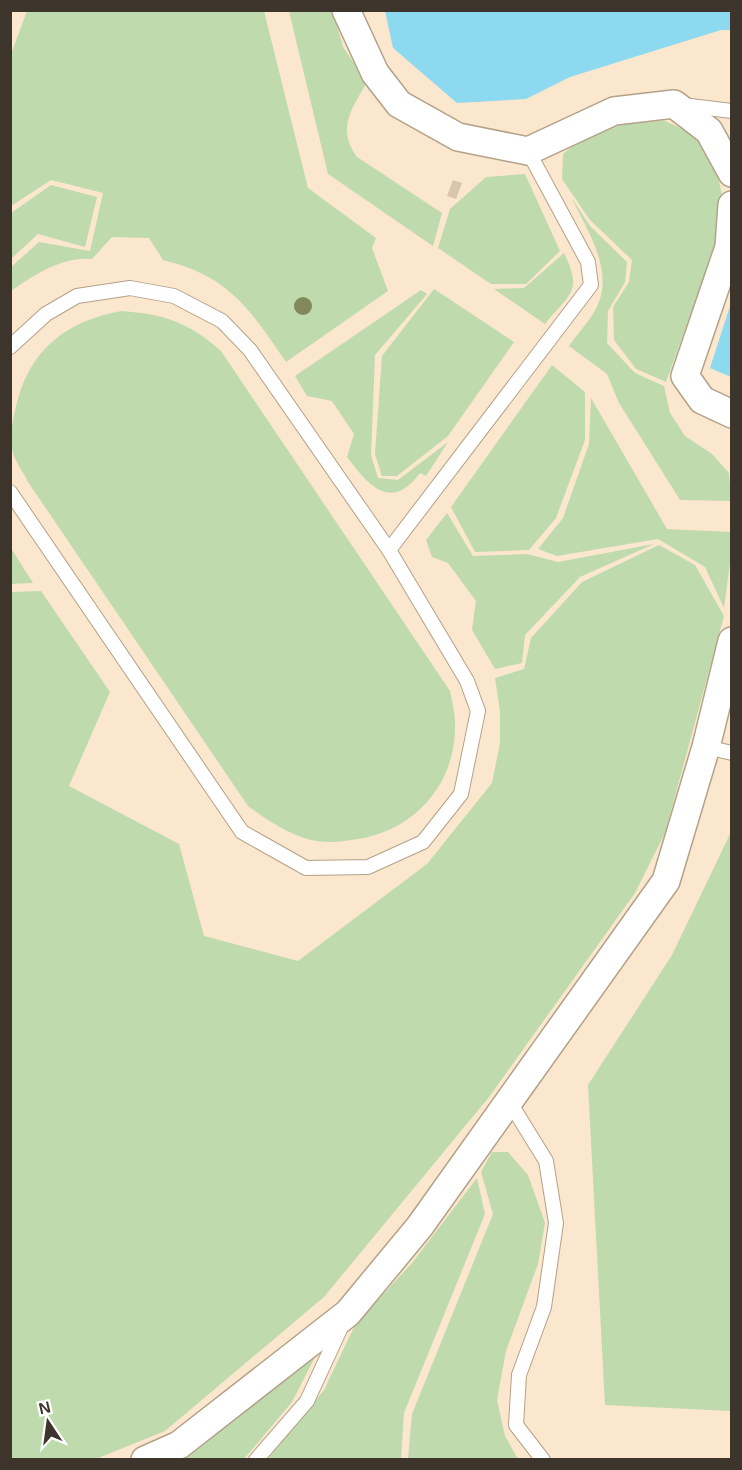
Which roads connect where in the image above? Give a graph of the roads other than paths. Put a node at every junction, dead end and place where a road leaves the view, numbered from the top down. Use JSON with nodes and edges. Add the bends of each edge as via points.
{"nodes":[{"id":1,"x":346,"y":10,"type":"edge"},
{"id":2,"x":674,"y":104,"type":"junction"},
{"id":3,"x":732,"y":111,"type":"edge"},
{"id":4,"x":528,"y":151,"type":"junction"},
{"id":5,"x":732,"y":173,"type":"edge"},
{"id":6,"x":732,"y":205,"type":"edge"},
{"id":7,"x":727,"y":266,"type":"edge"},
{"id":8,"x":10,"y":347,"type":"edge"},
{"id":9,"x":732,"y":414,"type":"edge"},
{"id":10,"x":10,"y":492,"type":"edge"},
{"id":11,"x":389,"y":550,"type":"junction"},
{"id":12,"x":732,"y":641,"type":"edge"},
{"id":13,"x":719,"y":750,"type":"edge"},
{"id":14,"x":509,"y":1101,"type":"junction"},
{"id":15,"x":348,"y":1313,"type":"junction"},
{"id":16,"x":145,"y":1460,"type":"edge"},
{"id":17,"x":256,"y":1460,"type":"edge"},
{"id":18,"x":543,"y":1460,"type":"edge"}],
"edges":[{"from":1,"to":4,"type":"street","via":[[375,73],[399,104],[458,137]]},
{"from":2,"to":3,"type":"lane"},
{"from":2,"to":4,"type":"street","via":[[614,111]]},
{"from":2,"to":5,"type":"street","via":[[709,131]]},
{"from":4,"to":11,"type":"lane","via":[[588,262],[591,285]]},
{"from":6,"to":7,"type":"street"},
{"from":7,"to":9,"type":"street","via":[[685,376],[702,400]]},
{"from":8,"to":11,"type":"lane","via":[[46,314],[77,296],[130,288],[174,296],[222,321],[250,350]]},
{"from":10,"to":11,"type":"lane","via":[[242,832],[306,868],[368,867],[423,842],[461,794],[478,711],[467,681]]},
{"from":12,"to":13,"type":"street"},
{"from":13,"to":14,"type":"street","via":[[666,881]]},
{"from":14,"to":15,"type":"street","via":[[420,1226]]},
{"from":14,"to":18,"type":"lane","via":[[546,1161],[556,1223],[544,1307],[519,1375],[516,1425]]},
{"from":15,"to":16,"type":"street","via":[[179,1446]]},
{"from":15,"to":17,"type":"lane","via":[[307,1401]]}]}
